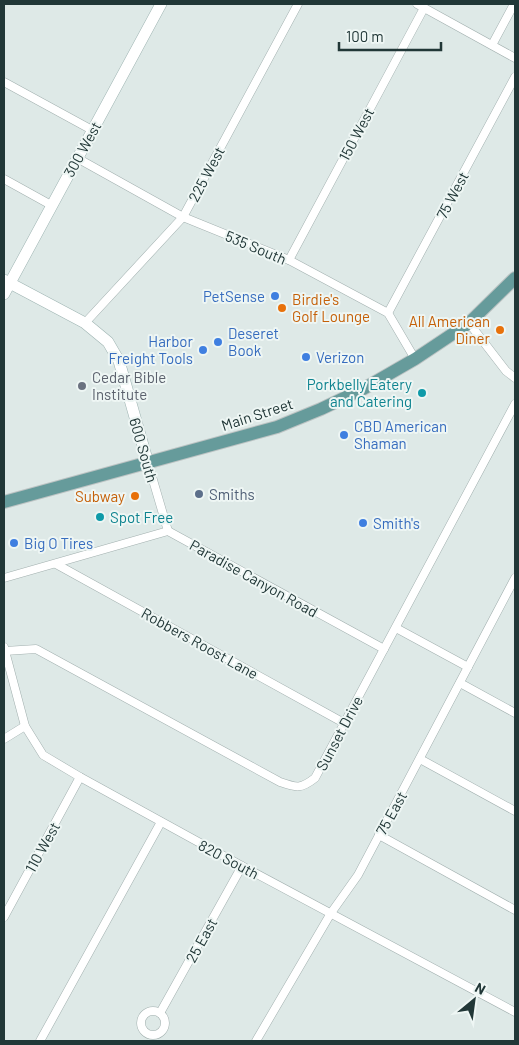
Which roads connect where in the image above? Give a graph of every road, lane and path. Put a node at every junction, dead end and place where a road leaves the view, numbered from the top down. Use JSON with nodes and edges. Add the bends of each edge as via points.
{"nodes":[{"id":1,"x":161,"y":4,"type":"edge"},
{"id":2,"x":298,"y":4,"type":"edge"},
{"id":3,"x":514,"y":4,"type":"edge"},
{"id":4,"x":421,"y":6,"type":"edge"},
{"id":5,"x":492,"y":45,"type":"junction"},
{"id":6,"x":515,"y":58,"type":"edge"},
{"id":7,"x":515,"y":77,"type":"edge"},
{"id":8,"x":4,"y":82,"type":"edge"},
{"id":9,"x":92,"y":130,"type":"junction"},
{"id":10,"x":77,"y":158,"type":"junction"},
{"id":11,"x":4,"y":179,"type":"edge"},
{"id":12,"x":52,"y":205,"type":"junction"},
{"id":13,"x":183,"y":217,"type":"junction"},
{"id":14,"x":289,"y":260,"type":"junction"},
{"id":15,"x":515,"y":278,"type":"edge"},
{"id":16,"x":6,"y":286,"type":"edge"},
{"id":17,"x":388,"y":313,"type":"junction"},
{"id":18,"x":85,"y":323,"type":"junction"},
{"id":19,"x":469,"y":324,"type":"junction"},
{"id":20,"x":416,"y":359,"type":"junction"},
{"id":21,"x":515,"y":378,"type":"edge"},
{"id":22,"x":515,"y":404,"type":"edge"},
{"id":23,"x":148,"y":463,"type":"junction"},
{"id":24,"x":4,"y":502,"type":"edge"},
{"id":25,"x":168,"y":531,"type":"junction"},
{"id":26,"x":56,"y":564,"type":"junction"},
{"id":27,"x":4,"y":578,"type":"edge"},
{"id":28,"x":515,"y":578,"type":"edge"},
{"id":29,"x":396,"y":628,"type":"junction"},
{"id":30,"x":4,"y":649,"type":"edge"},
{"id":31,"x":384,"y":649,"type":"junction"},
{"id":32,"x":468,"y":667,"type":"junction"},
{"id":33,"x":460,"y":683,"type":"junction"},
{"id":34,"x":515,"y":713,"type":"edge"},
{"id":35,"x":344,"y":723,"type":"junction"},
{"id":36,"x":25,"y":726,"type":"junction"},
{"id":37,"x":4,"y":739,"type":"edge"},
{"id":38,"x":420,"y":759,"type":"junction"},
{"id":39,"x":80,"y":778,"type":"junction"},
{"id":40,"x":515,"y":811,"type":"edge"},
{"id":41,"x":161,"y":822,"type":"junction"},
{"id":42,"x":379,"y":835,"type":"junction"},
{"id":43,"x":242,"y":866,"type":"junction"},
{"id":44,"x":515,"y":910,"type":"edge"},
{"id":45,"x":331,"y":913,"type":"junction"},
{"id":46,"x":4,"y":917,"type":"edge"},
{"id":47,"x":515,"y":1012,"type":"edge"},
{"id":48,"x":160,"y":1013,"type":"dead end"},
{"id":49,"x":40,"y":1041,"type":"edge"},
{"id":50,"x":256,"y":1041,"type":"edge"}],
"edges":[{"from":1,"to":9,"type":"street","name":"300 West"},
{"from":2,"to":13,"type":"street","name":"225 West"},
{"from":3,"to":5,"type":"street"},
{"from":4,"to":5,"type":"street"},
{"from":4,"to":14,"type":"street","name":"150 West"},
{"from":5,"to":6,"type":"street"},
{"from":7,"to":17,"type":"street","name":"75 West"},
{"from":8,"to":9,"type":"street"},
{"from":9,"to":10,"type":"street","name":"300 West"},
{"from":10,"to":12,"type":"street","name":"300 West"},
{"from":10,"to":13,"type":"street","name":"535 South"},
{"from":11,"to":12,"type":"street"},
{"from":12,"to":16,"type":"street","name":"300 West"},
{"from":13,"to":14,"type":"street","name":"535 South"},
{"from":13,"to":18,"type":"street","name":"225 West"},
{"from":14,"to":17,"type":"street","name":"535 South"},
{"from":15,"to":19,"type":"main road","name":"Main Street"},
{"from":16,"to":18,"type":"street","name":"600 South"},
{"from":17,"to":20,"type":"street"},
{"from":18,"to":23,"type":"street","name":"600 South","via":[[108,342],[119,361]]},
{"from":19,"to":20,"type":"main road","name":"Main Street"},
{"from":19,"to":21,"type":"street"},
{"from":20,"to":23,"type":"main road","name":"Main Street","via":[[363,389],[277,427]]},
{"from":22,"to":29,"type":"street","name":"Sunset Drive"},
{"from":23,"to":24,"type":"main road","name":"Main Street"},
{"from":23,"to":25,"type":"street","name":"600 South"},
{"from":25,"to":26,"type":"street"},
{"from":25,"to":31,"type":"street","name":"Paradise Canyon Road"},
{"from":26,"to":27,"type":"street"},
{"from":26,"to":35,"type":"street","name":"Robbers Roost Lane"},
{"from":28,"to":32,"type":"street","name":"75 East"},
{"from":29,"to":31,"type":"street","name":"Sunset Drive"},
{"from":29,"to":32,"type":"street"},
{"from":30,"to":35,"type":"street","name":"Sunset Drive","via":[[36,649],[294,787],[304,786],[315,778]]},
{"from":30,"to":36,"type":"street","name":"820 South"},
{"from":31,"to":35,"type":"street","name":"Sunset Drive"},
{"from":32,"to":33,"type":"street","name":"75 East"},
{"from":33,"to":34,"type":"street"},
{"from":33,"to":38,"type":"street","name":"75 East"},
{"from":36,"to":37,"type":"street"},
{"from":36,"to":39,"type":"street","name":"820 South","via":[[43,755]]},
{"from":38,"to":40,"type":"street"},
{"from":38,"to":42,"type":"street","name":"75 East"},
{"from":39,"to":41,"type":"street","name":"820 South"},
{"from":39,"to":46,"type":"street","name":"110 West"},
{"from":41,"to":43,"type":"street","name":"820 South"},
{"from":41,"to":49,"type":"street"},
{"from":42,"to":44,"type":"street"},
{"from":42,"to":45,"type":"street","name":"75 East","via":[[358,875]]},
{"from":43,"to":45,"type":"street","name":"820 South"},
{"from":43,"to":48,"type":"street","name":"25 East"},
{"from":45,"to":47,"type":"street","name":"820 South"},
{"from":45,"to":50,"type":"street","name":"75 East"}]}
